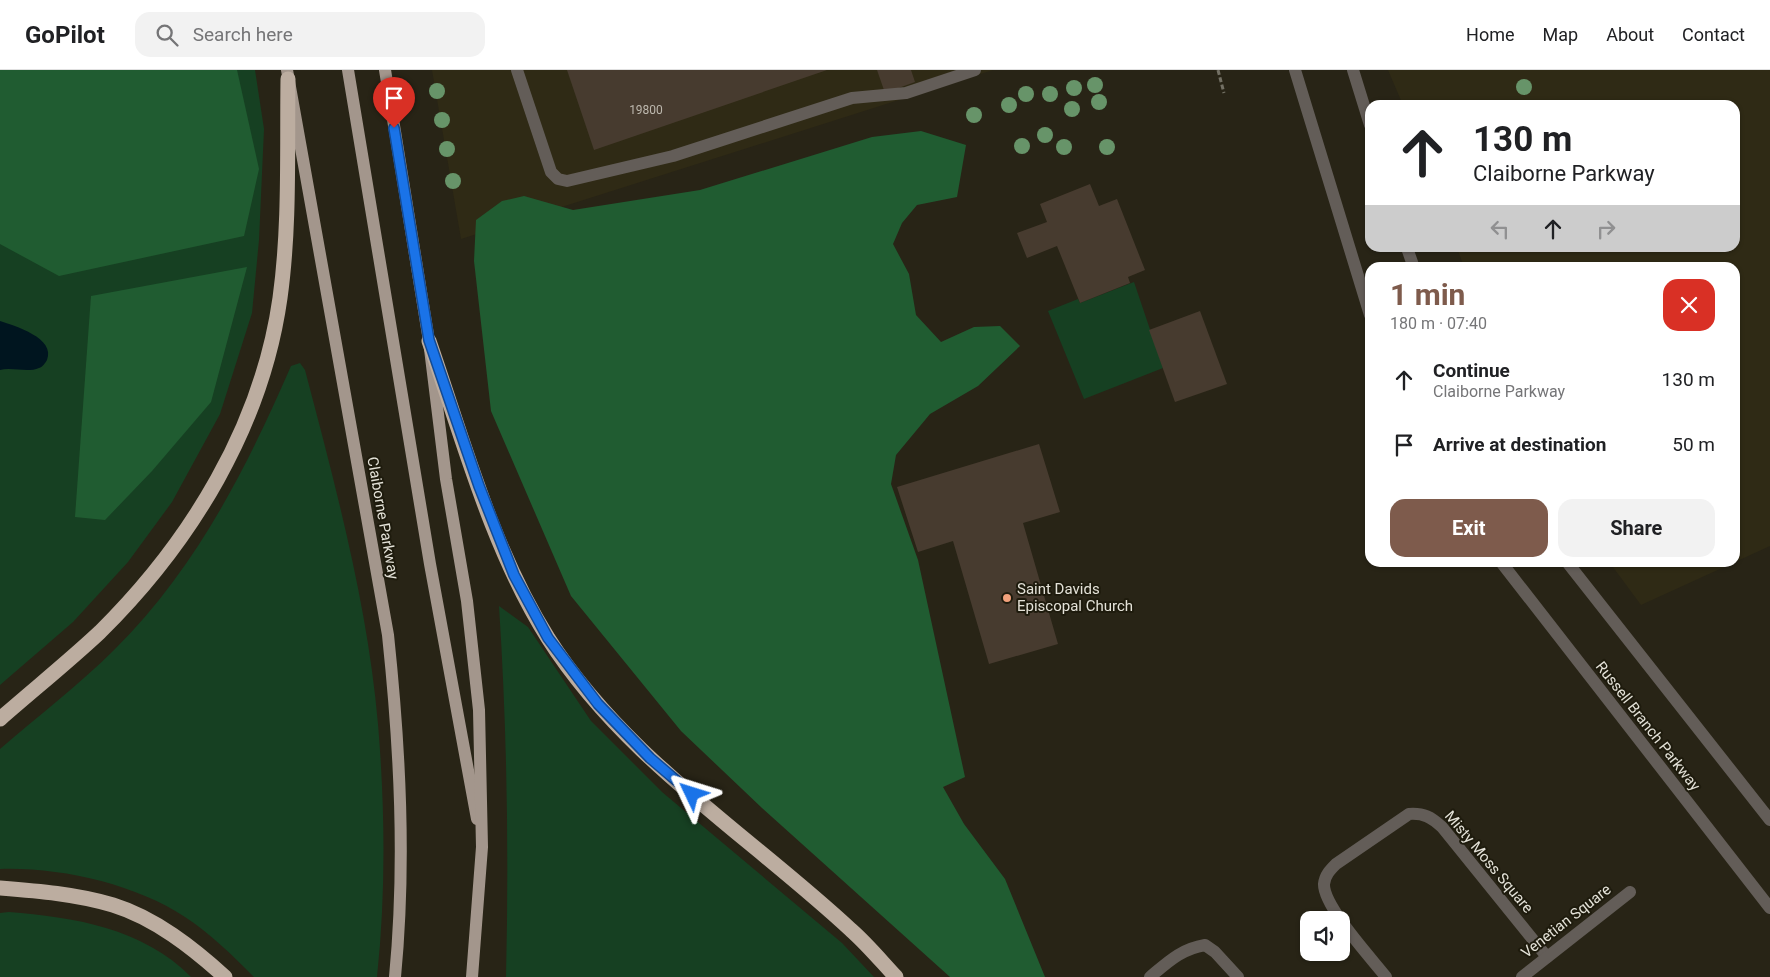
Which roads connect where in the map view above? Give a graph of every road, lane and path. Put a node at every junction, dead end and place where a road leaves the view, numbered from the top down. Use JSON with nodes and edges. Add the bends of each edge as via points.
{"nodes":[{"id":1,"x":348,"y":70,"type":"edge"},
{"id":2,"x":385,"y":70,"type":"edge"},
{"id":3,"x":516,"y":70,"type":"edge"},
{"id":4,"x":974,"y":70,"type":"edge"},
{"id":5,"x":1218,"y":70,"type":"edge"},
{"id":6,"x":1295,"y":70,"type":"edge"},
{"id":7,"x":1353,"y":70,"type":"edge"},
{"id":8,"x":287,"y":74,"type":"edge"},
{"id":9,"x":1224,"y":93,"type":"dead end"},
{"id":10,"x":1365,"y":109,"type":"edge"},
{"id":11,"x":1365,"y":299,"type":"edge"},
{"id":12,"x":429,"y":340,"type":"junction"},
{"id":13,"x":1504,"y":567,"type":"edge"},
{"id":14,"x":1571,"y":567,"type":"edge"},
{"id":15,"x":0,"y":719,"type":"edge"},
{"id":16,"x":1770,"y":820,"type":"edge"},
{"id":17,"x":482,"y":847,"type":"junction"},
{"id":18,"x":0,"y":888,"type":"edge"},
{"id":19,"x":1630,"y":892,"type":"dead end"},
{"id":20,"x":1770,"y":908,"type":"edge"},
{"id":21,"x":1546,"y":957,"type":"junction"},
{"id":22,"x":225,"y":977,"type":"edge"},
{"id":23,"x":395,"y":977,"type":"edge"},
{"id":24,"x":472,"y":977,"type":"edge"},
{"id":25,"x":896,"y":977,"type":"edge"},
{"id":26,"x":1150,"y":977,"type":"edge"},
{"id":27,"x":1238,"y":977,"type":"edge"},
{"id":28,"x":1386,"y":977,"type":"edge"},
{"id":29,"x":1522,"y":977,"type":"edge"}],
"edges":[{"from":1,"to":17,"type":"main road","via":[[430,564]]},
{"from":2,"to":12,"type":"main road"},
{"from":3,"to":4,"type":"street","via":[[551,172],[567,182],[673,156],[852,98],[906,93]]},
{"from":5,"to":9,"type":"path"},
{"from":6,"to":11,"type":"street"},
{"from":7,"to":10,"type":"street"},
{"from":8,"to":15,"type":"highway","via":[[285,234],[280,298],[263,377],[232,455],[194,518],[150,577],[100,632]]},
{"from":8,"to":23,"type":"main road","name":"Claiborne Parkway","via":[[388,636],[400,779],[399,938]]},
{"from":12,"to":17,"type":"main road","via":[[446,479],[467,602],[479,710]]},
{"from":12,"to":25,"type":"highway","via":[[479,486],[514,575],[548,638],[598,704],[650,758],[852,930]]},
{"from":13,"to":20,"type":"street","name":"Russell Branch Parkway"},
{"from":14,"to":16,"type":"street"},
{"from":17,"to":24,"type":"main road"},
{"from":18,"to":22,"type":"highway","via":[[53,892],[114,905],[161,927]]},
{"from":19,"to":21,"type":"street","name":"Venetian Square"},
{"from":21,"to":28,"type":"street","name":"Misty Moss Square","via":[[1442,827],[1431,817],[1409,814],[1336,864],[1327,873],[1324,884],[1338,915]]},
{"from":21,"to":29,"type":"street","name":"Venetian Square"},
{"from":26,"to":27,"type":"street","via":[[1178,953],[1205,945]]}]}
